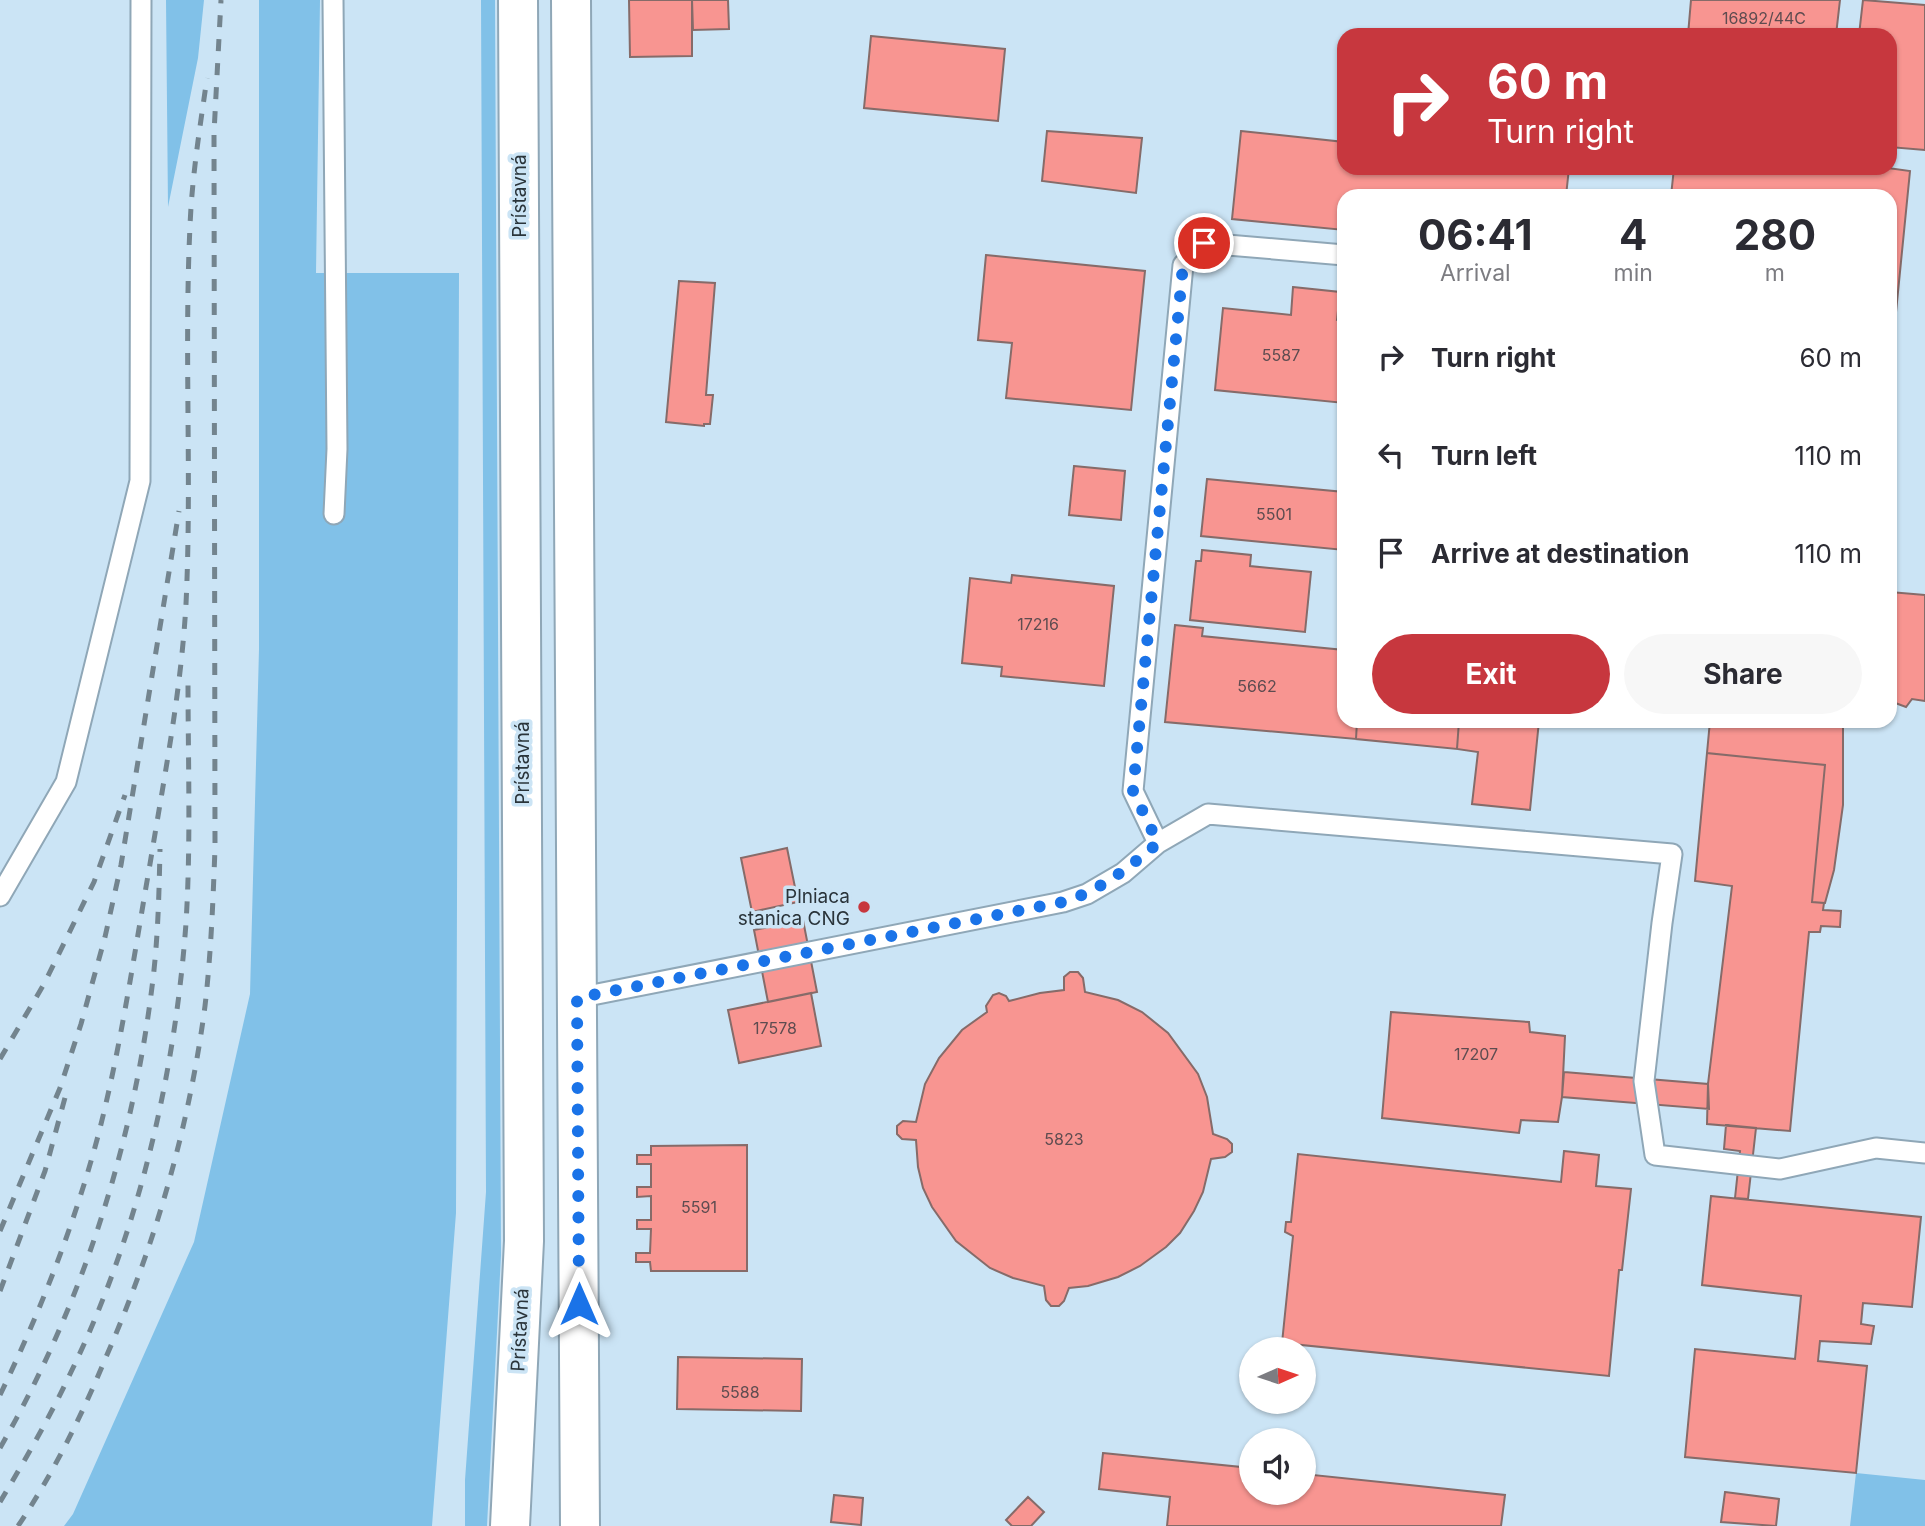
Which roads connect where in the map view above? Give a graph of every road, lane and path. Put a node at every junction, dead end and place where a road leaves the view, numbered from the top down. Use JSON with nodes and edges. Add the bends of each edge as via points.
{"nodes":[{"id":1,"x":141,"y":0,"type":"edge"},
{"id":2,"x":333,"y":0,"type":"edge"},
{"id":3,"x":518,"y":0,"type":"edge"},
{"id":4,"x":571,"y":0,"type":"edge"},
{"id":5,"x":1337,"y":254,"type":"edge"},
{"id":6,"x":334,"y":514,"type":"dead end"},
{"id":7,"x":1158,"y":843,"type":"junction"},
{"id":8,"x":0,"y":896,"type":"edge"},
{"id":9,"x":577,"y":998,"type":"junction"},
{"id":10,"x":1925,"y":1153,"type":"edge"},
{"id":11,"x":510,"y":1526,"type":"edge"},
{"id":12,"x":580,"y":1526,"type":"edge"}],
"edges":[{"from":1,"to":8,"type":"lane","via":[[140,481],[66,782]]},
{"from":2,"to":6,"type":"lane"},
{"from":3,"to":11,"type":"main road","name":"Prístavná","via":[[524,1241]]},
{"from":4,"to":9,"type":"main road"},
{"from":5,"to":7,"type":"lane","via":[[1204,243],[1183,265],[1133,791]]},
{"from":7,"to":9,"type":"lane","via":[[1123,873],[1063,902]]},
{"from":7,"to":10,"type":"lane","via":[[1208,814],[1672,854],[1644,1081],[1655,1155],[1780,1169],[1876,1148]]},
{"from":9,"to":12,"type":"main road"}]}
